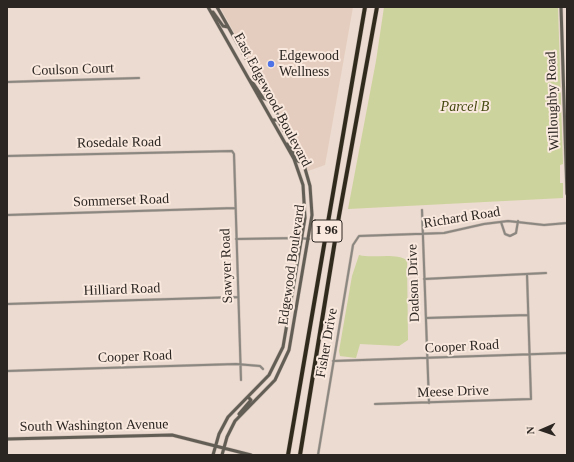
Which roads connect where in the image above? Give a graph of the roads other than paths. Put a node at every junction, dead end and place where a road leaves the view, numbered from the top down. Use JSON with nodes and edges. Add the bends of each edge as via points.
{"nodes":[{"id":1,"x":208,"y":7,"type":"edge"},
{"id":2,"x":365,"y":7,"type":"edge"},
{"id":3,"x":377,"y":7,"type":"edge"},
{"id":4,"x":561,"y":7,"type":"edge"},
{"id":5,"x":217,"y":8,"type":"edge"},
{"id":6,"x":211,"y":12,"type":"junction"},
{"id":7,"x":228,"y":27,"type":"junction"},
{"id":8,"x":140,"y":78,"type":"dead end"},
{"id":9,"x":250,"y":79,"type":"junction"},
{"id":10,"x":7,"y":82,"type":"edge"},
{"id":11,"x":565,"y":86,"type":"edge"},
{"id":12,"x":269,"y":100,"type":"junction"},
{"id":13,"x":273,"y":120,"type":"junction"},
{"id":14,"x":290,"y":138,"type":"junction"},
{"id":15,"x":286,"y":143,"type":"junction"},
{"id":16,"x":232,"y":151,"type":"joint"},
{"id":17,"x":7,"y":156,"type":"edge"},
{"id":18,"x":304,"y":163,"type":"junction"},
{"id":19,"x":567,"y":194,"type":"edge"},
{"id":20,"x":235,"y":208,"type":"junction"},
{"id":21,"x":422,"y":210,"type":"dead end"},
{"id":22,"x":7,"y":215,"type":"edge"},
{"id":23,"x":518,"y":221,"type":"junction"},
{"id":24,"x":501,"y":222,"type":"junction"},
{"id":25,"x":567,"y":224,"type":"edge"},
{"id":26,"x":423,"y":235,"type":"junction"},
{"id":27,"x":359,"y":236,"type":"joint"},
{"id":28,"x":303,"y":238,"type":"junction"},
{"id":29,"x":236,"y":239,"type":"junction"},
{"id":30,"x":309,"y":239,"type":"junction"},
{"id":31,"x":546,"y":273,"type":"dead end"},
{"id":32,"x":527,"y":274,"type":"junction"},
{"id":33,"x":424,"y":279,"type":"junction"},
{"id":34,"x":238,"y":297,"type":"junction"},
{"id":35,"x":7,"y":304,"type":"edge"},
{"id":36,"x":528,"y":315,"type":"junction"},
{"id":37,"x":426,"y":318,"type":"junction"},
{"id":38,"x":567,"y":353,"type":"edge"},
{"id":39,"x":530,"y":354,"type":"junction"},
{"id":40,"x":427,"y":359,"type":"junction"},
{"id":41,"x":333,"y":361,"type":"junction"},
{"id":42,"x":241,"y":364,"type":"junction"},
{"id":43,"x":263,"y":369,"type":"dead end"},
{"id":44,"x":7,"y":371,"type":"edge"},
{"id":45,"x":241,"y":380,"type":"dead end"},
{"id":46,"x":247,"y":397,"type":"junction"},
{"id":47,"x":429,"y":403,"type":"junction"},
{"id":48,"x":375,"y":404,"type":"dead end"},
{"id":49,"x":239,"y":416,"type":"junction"},
{"id":50,"x":7,"y":439,"type":"edge"},
{"id":51,"x":215,"y":446,"type":"junction"},
{"id":52,"x":224,"y":448,"type":"junction"},
{"id":53,"x":213,"y":455,"type":"edge"},
{"id":54,"x":222,"y":455,"type":"edge"},
{"id":55,"x":251,"y":455,"type":"edge"},
{"id":56,"x":288,"y":455,"type":"edge"},
{"id":57,"x":300,"y":455,"type":"edge"},
{"id":58,"x":318,"y":455,"type":"edge"}],
"edges":[{"from":1,"to":6,"type":"street","name":"East Edgewood Boulevard"},
{"from":2,"to":56,"type":"highway","number":"I 96"},
{"from":3,"to":57,"type":"highway","number":"I 96"},
{"from":4,"to":11,"type":"street","name":"Willoughby Road"},
{"from":5,"to":7,"type":"street","name":"Edgewood Boulevard"},
{"from":6,"to":7,"type":"street","via":[[223,26]]},
{"from":6,"to":9,"type":"street","name":"East Edgewood Boulevard"},
{"from":7,"to":12,"type":"street","name":"Edgewood Boulevard"},
{"from":8,"to":10,"type":"street","name":"Coulson Court"},
{"from":9,"to":12,"type":"street","via":[[263,98]]},
{"from":9,"to":13,"type":"street","name":"East Edgewood Boulevard"},
{"from":11,"to":19,"type":"street","name":"Willoughby Road"},
{"from":12,"to":14,"type":"street","name":"Edgewood Boulevard"},
{"from":13,"to":14,"type":"street","via":[[278,120]]},
{"from":13,"to":15,"type":"street","name":"East Edgewood Boulevard"},
{"from":14,"to":18,"type":"street","name":"Edgewood Boulevard"},
{"from":15,"to":18,"type":"street","via":[[298,161]]},
{"from":15,"to":28,"type":"street","name":"East Edgewood Boulevard","via":[[300,174],[306,207]]},
{"from":16,"to":17,"type":"street","name":"Rosedale Road"},
{"from":16,"to":20,"type":"street","name":"Sawyer Road"},
{"from":18,"to":30,"type":"street","name":"Edgewood Boulevard","via":[[312,197]]},
{"from":20,"to":22,"type":"street","name":"Sommerset Road"},
{"from":20,"to":29,"type":"street","name":"Sawyer Road"},
{"from":21,"to":26,"type":"street","name":"Dadson Drive"},
{"from":23,"to":24,"type":"street","name":"Richard Road"},
{"from":23,"to":24,"type":"street","via":[[516,233],[510,236],[505,234]]},
{"from":23,"to":25,"type":"street","name":"Richard Road","via":[[544,225]]},
{"from":24,"to":26,"type":"street","name":"Richard Road"},
{"from":26,"to":27,"type":"street","name":"Richard Road"},
{"from":26,"to":33,"type":"street","name":"Dadson Drive"},
{"from":27,"to":41,"type":"street","name":"Fisher Drive","via":[[353,244]]},
{"from":28,"to":29,"type":"street"},
{"from":28,"to":30,"type":"street"},
{"from":28,"to":46,"type":"street","name":"East Edgewood Boulevard","via":[[283,347],[269,375]]},
{"from":29,"to":34,"type":"street","name":"Sawyer Road"},
{"from":30,"to":49,"type":"street","name":"Edgewood Boulevard","via":[[286,360],[269,387]]},
{"from":31,"to":32,"type":"street"},
{"from":32,"to":33,"type":"street"},
{"from":32,"to":36,"type":"street"},
{"from":33,"to":37,"type":"street","name":"Dadson Drive"},
{"from":34,"to":35,"type":"street","name":"Hilliard Road"},
{"from":34,"to":42,"type":"street","name":"Sawyer Road"},
{"from":36,"to":37,"type":"street"},
{"from":36,"to":39,"type":"street"},
{"from":37,"to":40,"type":"street","name":"Dadson Drive"},
{"from":38,"to":39,"type":"street","name":"Cooper Road"},
{"from":39,"to":40,"type":"street","name":"Cooper Road"},
{"from":39,"to":47,"type":"street","name":"Meese Drive","via":[[531,399]]},
{"from":40,"to":41,"type":"street","name":"Cooper Road"},
{"from":40,"to":47,"type":"street","name":"Dadson Drive"},
{"from":41,"to":58,"type":"street","name":"Fisher Drive"},
{"from":42,"to":43,"type":"street","name":"Cooper Road","via":[[260,366]]},
{"from":42,"to":44,"type":"street","name":"Cooper Road"},
{"from":42,"to":45,"type":"street","name":"Sawyer Road"},
{"from":46,"to":49,"type":"street","via":[[252,400],[240,411]]},
{"from":46,"to":51,"type":"street","name":"East Edgewood Boulevard","via":[[228,417]]},
{"from":47,"to":48,"type":"street","name":"Meese Drive"},
{"from":49,"to":52,"type":"street","name":"Edgewood Boulevard","via":[[230,430]]},
{"from":50,"to":51,"type":"street","name":"South Washington Avenue","via":[[162,434],[180,436]]},
{"from":51,"to":52,"type":"street","name":"South Washington Avenue"},
{"from":51,"to":53,"type":"street","name":"East Edgewood Boulevard"},
{"from":52,"to":54,"type":"street","name":"Edgewood Boulevard"},
{"from":52,"to":55,"type":"street","name":"South Washington Avenue"}]}
